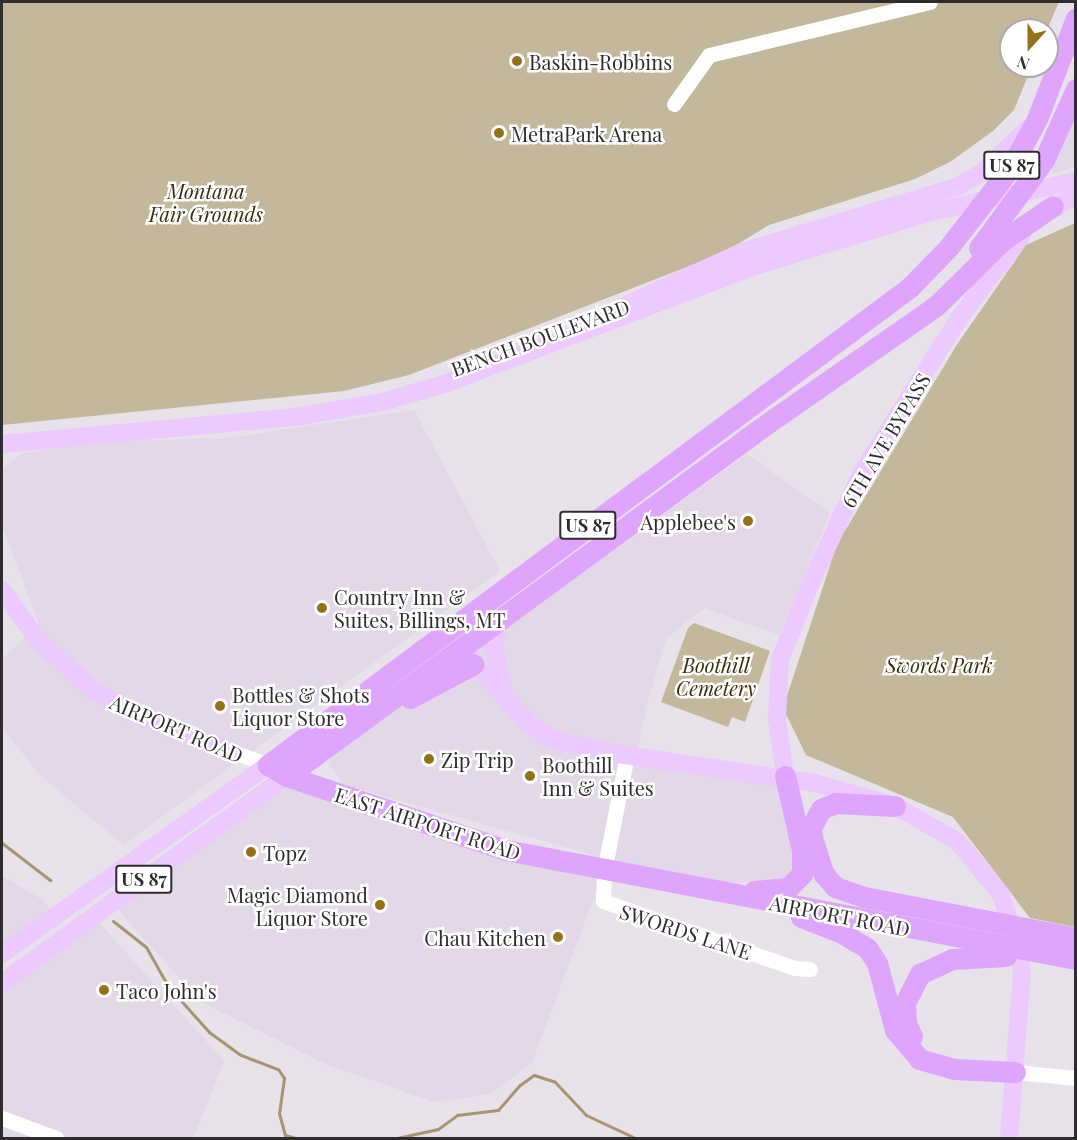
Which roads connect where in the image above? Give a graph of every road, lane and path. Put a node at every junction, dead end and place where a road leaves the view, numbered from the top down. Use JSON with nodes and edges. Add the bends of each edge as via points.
{"nodes":[{"id":1,"x":930,"y":2,"type":"edge"},
{"id":2,"x":1076,"y":18,"type":"edge"},
{"id":3,"x":1076,"y":89,"type":"edge"},
{"id":4,"x":674,"y":104,"type":"dead end"},
{"id":5,"x":1037,"y":119,"type":"junction"},
{"id":6,"x":1076,"y":182,"type":"edge"},
{"id":7,"x":1021,"y":195,"type":"junction"},
{"id":8,"x":1076,"y":195,"type":"edge"},
{"id":9,"x":987,"y":200,"type":"junction"},
{"id":10,"x":1053,"y":206,"type":"junction"},
{"id":11,"x":915,"y":321,"type":"junction"},
{"id":12,"x":2,"y":432,"type":"edge"},
{"id":13,"x":2,"y":444,"type":"edge"},
{"id":14,"x":2,"y":590,"type":"edge"},
{"id":15,"x":502,"y":618,"type":"junction"},
{"id":16,"x":445,"y":630,"type":"junction"},
{"id":17,"x":467,"y":656,"type":"junction"},
{"id":18,"x":504,"y":694,"type":"junction"},
{"id":19,"x":783,"y":749,"type":"junction"},
{"id":20,"x":234,"y":752,"type":"joint"},
{"id":21,"x":627,"y":755,"type":"junction"},
{"id":22,"x":268,"y":765,"type":"junction"},
{"id":23,"x":287,"y":776,"type":"junction"},
{"id":24,"x":786,"y":776,"type":"junction"},
{"id":25,"x":895,"y":806,"type":"junction"},
{"id":26,"x":604,"y":872,"type":"junction"},
{"id":27,"x":714,"y":891,"type":"junction"},
{"id":28,"x":756,"y":899,"type":"junction"},
{"id":29,"x":1076,"y":938,"type":"edge"},
{"id":30,"x":984,"y":950,"type":"junction"},
{"id":31,"x":2,"y":954,"type":"edge"},
{"id":32,"x":1076,"y":959,"type":"edge"},
{"id":33,"x":810,"y":969,"type":"dead end"},
{"id":34,"x":2,"y":983,"type":"edge"},
{"id":35,"x":942,"y":1066,"type":"junction"},
{"id":36,"x":1015,"y":1072,"type":"junction"},
{"id":37,"x":1076,"y":1078,"type":"edge"},
{"id":38,"x":2,"y":1118,"type":"edge"},
{"id":39,"x":56,"y":1138,"type":"edge"},
{"id":40,"x":1009,"y":1138,"type":"edge"}],
"edges":[{"from":1,"to":4,"type":"street","via":[[709,55]]},
{"from":2,"to":5,"type":"highway","number":"US 87"},
{"from":3,"to":7,"type":"highway","number":"US 87","via":[[1044,160]]},
{"from":5,"to":9,"type":"highway","number":"US 87"},
{"from":5,"to":12,"type":"main road","name":"BENCH BOULEVARD","via":[[981,173],[960,186],[742,252],[630,304],[430,378],[309,405]]},
{"from":6,"to":7,"type":"main road"},
{"from":7,"to":9,"type":"main road"},
{"from":7,"to":11,"type":"highway","number":"US 87"},
{"from":8,"to":10,"type":"main road","name":"6TH AVE BYPASS"},
{"from":9,"to":13,"type":"main road","via":[[749,268],[447,383],[386,401],[302,416]]},
{"from":9,"to":16,"type":"highway","number":"US 87","via":[[909,288]]},
{"from":10,"to":11,"type":"highway","via":[[1003,240],[936,306]]},
{"from":10,"to":19,"type":"main road","name":"6TH AVE BYPASS","via":[[1011,245],[960,317],[847,500],[780,659],[777,719]]},
{"from":11,"to":15,"type":"highway","number":"US 87"},
{"from":14,"to":20,"type":"main road","name":"AIRPORT ROAD","via":[[39,641],[94,691],[135,714]]},
{"from":15,"to":17,"type":"highway","number":"US 87"},
{"from":15,"to":18,"type":"main road","via":[[493,644]]},
{"from":16,"to":17,"type":"main road"},
{"from":16,"to":22,"type":"highway","number":"US 87"},
{"from":17,"to":18,"type":"main road"},
{"from":17,"to":23,"type":"highway","number":"US 87","via":[[384,705]]},
{"from":18,"to":21,"type":"main road","via":[[529,724],[554,740]]},
{"from":19,"to":24,"type":"main road","name":"6TH AVE BYPASS"},
{"from":19,"to":25,"type":"main road","via":[[805,770]]},
{"from":20,"to":22,"type":"street","name":"AIRPORT ROAD"},
{"from":21,"to":24,"type":"main road"},
{"from":21,"to":26,"type":"street","name":"SWORDS LANE"},
{"from":22,"to":23,"type":"highway","name":"AIRPORT ROAD"},
{"from":22,"to":31,"type":"main road","number":"US 87"},
{"from":23,"to":26,"type":"highway","name":"EAST AIRPORT ROAD","via":[[457,837]]},
{"from":23,"to":34,"type":"main road","number":"US 87"},
{"from":24,"to":25,"type":"main road"},
{"from":24,"to":27,"type":"highway","via":[[804,865],[798,881],[774,890]]},
{"from":25,"to":29,"type":"highway","via":[[836,803],[822,809],[811,828],[824,874],[835,887],[853,894]]},
{"from":25,"to":36,"type":"main road","via":[[957,841],[1000,894],[1018,945],[1022,973]]},
{"from":26,"to":27,"type":"highway","name":"AIRPORT ROAD"},
{"from":26,"to":33,"type":"street","name":"SWORDS LANE","via":[[601,893],[608,905],[794,968]]},
{"from":27,"to":28,"type":"highway","name":"AIRPORT ROAD"},
{"from":28,"to":30,"type":"highway","name":"AIRPORT ROAD"},
{"from":28,"to":35,"type":"highway","via":[[842,933],[867,948],[877,963],[895,1030],[904,1046],[919,1059]]},
{"from":30,"to":32,"type":"highway","name":"AIRPORT ROAD"},
{"from":30,"to":35,"type":"highway","via":[[945,960],[920,974],[908,993],[904,1011],[910,1033],[920,1048]]},
{"from":35,"to":36,"type":"highway"},
{"from":36,"to":37,"type":"street"},
{"from":36,"to":40,"type":"main road"},
{"from":38,"to":39,"type":"street"}]}
